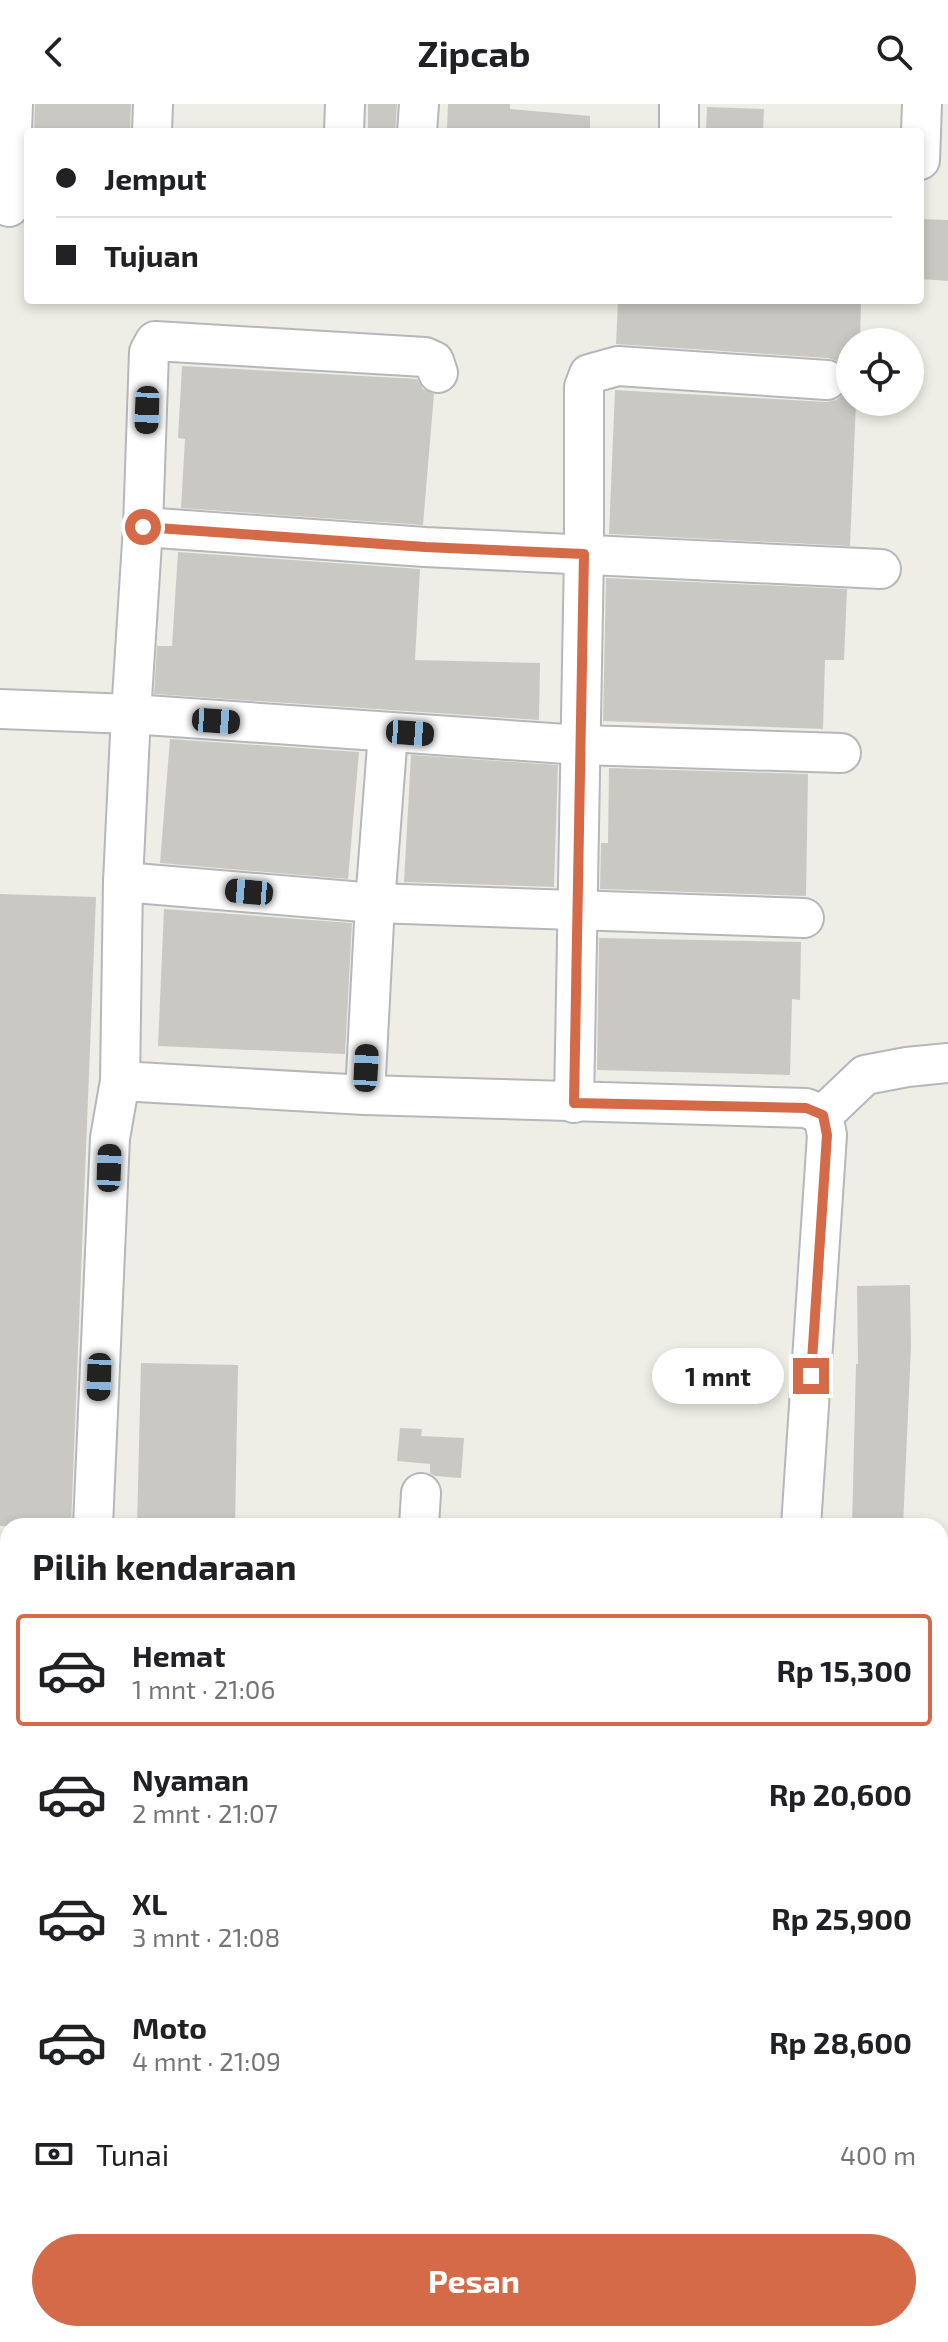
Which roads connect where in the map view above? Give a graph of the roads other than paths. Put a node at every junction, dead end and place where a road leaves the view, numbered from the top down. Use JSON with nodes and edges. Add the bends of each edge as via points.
{"nodes":[{"id":1,"x":13,"y":104,"type":"edge"},
{"id":2,"x":153,"y":104,"type":"edge"},
{"id":3,"x":345,"y":104,"type":"edge"},
{"id":4,"x":419,"y":104,"type":"edge"},
{"id":5,"x":679,"y":104,"type":"edge"},
{"id":6,"x":931,"y":112,"type":"edge"},
{"id":7,"x":152,"y":128,"type":"edge"},
{"id":8,"x":344,"y":128,"type":"edge"},
{"id":9,"x":417,"y":128,"type":"edge"},
{"id":10,"x":679,"y":128,"type":"edge"},
{"id":11,"x":924,"y":143,"type":"edge"},
{"id":12,"x":9,"y":207,"type":"dead end"},
{"id":13,"x":438,"y":373,"type":"dead end"},
{"id":14,"x":827,"y":380,"type":"dead end"},
{"id":15,"x":143,"y":527,"type":"junction"},
{"id":16,"x":584,"y":554,"type":"junction"},
{"id":17,"x":881,"y":569,"type":"dead end"},
{"id":18,"x":0,"y":709,"type":"edge"},
{"id":19,"x":131,"y":714,"type":"junction"},
{"id":20,"x":388,"y":733,"type":"junction"},
{"id":21,"x":581,"y":745,"type":"junction"},
{"id":22,"x":841,"y":753,"type":"dead end"},
{"id":23,"x":123,"y":882,"type":"junction"},
{"id":24,"x":375,"y":903,"type":"junction"},
{"id":25,"x":578,"y":912,"type":"junction"},
{"id":26,"x":804,"y":918,"type":"dead end"},
{"id":27,"x":948,"y":1063,"type":"edge"},
{"id":28,"x":120,"y":1081,"type":"junction"},
{"id":29,"x":365,"y":1095,"type":"junction"},
{"id":30,"x":574,"y":1103,"type":"junction"},
{"id":31,"x":823,"y":1115,"type":"junction"},
{"id":32,"x":93,"y":1518,"type":"edge"},
{"id":33,"x":802,"y":1518,"type":"edge"}],
"edges":[{"from":1,"to":12,"type":"street"},
{"from":2,"to":7,"type":"street"},
{"from":3,"to":8,"type":"street"},
{"from":4,"to":9,"type":"street"},
{"from":5,"to":10,"type":"street"},
{"from":6,"to":11,"type":"street"},
{"from":13,"to":15,"type":"street","via":[[434,361],[425,357],[155,341],[149,352]]},
{"from":14,"to":16,"type":"street","via":[[618,366],[589,374],[584,387]]},
{"from":15,"to":16,"type":"street"},
{"from":15,"to":19,"type":"street"},
{"from":16,"to":17,"type":"street"},
{"from":16,"to":21,"type":"street"},
{"from":18,"to":19,"type":"street"},
{"from":19,"to":20,"type":"street"},
{"from":19,"to":23,"type":"street"},
{"from":20,"to":21,"type":"street"},
{"from":20,"to":24,"type":"street"},
{"from":21,"to":22,"type":"street"},
{"from":21,"to":25,"type":"street"},
{"from":23,"to":24,"type":"street"},
{"from":23,"to":28,"type":"street"},
{"from":24,"to":25,"type":"street"},
{"from":24,"to":29,"type":"street"},
{"from":25,"to":26,"type":"street"},
{"from":25,"to":30,"type":"street"},
{"from":27,"to":31,"type":"street","via":[[865,1075]]},
{"from":28,"to":29,"type":"street"},
{"from":28,"to":32,"type":"street","via":[[110,1138]]},
{"from":29,"to":30,"type":"street"},
{"from":30,"to":31,"type":"street","via":[[806,1108]]},
{"from":31,"to":33,"type":"street","via":[[827,1135]]}]}
